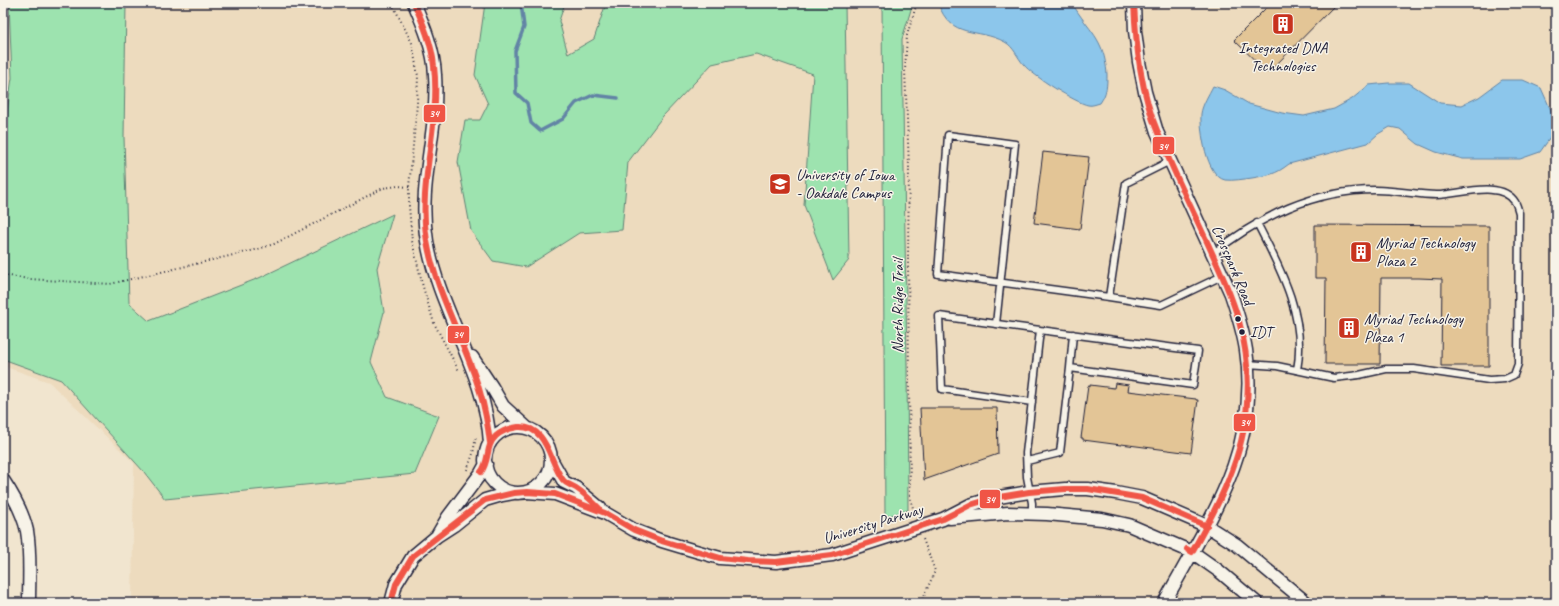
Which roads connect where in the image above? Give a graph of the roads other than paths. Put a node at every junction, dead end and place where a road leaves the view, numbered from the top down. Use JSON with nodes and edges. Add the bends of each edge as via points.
{"nodes":[{"id":1,"x":414,"y":3,"type":"edge"},
{"id":2,"x":1134,"y":3,"type":"edge"},
{"id":3,"x":1170,"y":161,"type":"junction"},
{"id":4,"x":1257,"y":223,"type":"junction"},
{"id":5,"x":1212,"y":254,"type":"junction"},
{"id":6,"x":1222,"y":276,"type":"junction"},
{"id":7,"x":1000,"y":282,"type":"junction"},
{"id":8,"x":1110,"y":297,"type":"junction"},
{"id":9,"x":996,"y":324,"type":"junction"},
{"id":10,"x":1040,"y":330,"type":"junction"},
{"id":11,"x":1073,"y":334,"type":"junction"},
{"id":12,"x":463,"y":345,"type":"junction"},
{"id":13,"x":1247,"y":364,"type":"junction"},
{"id":14,"x":1070,"y":368,"type":"junction"},
{"id":15,"x":1296,"y":370,"type":"junction"},
{"id":16,"x":1032,"y":402,"type":"junction"},
{"id":17,"x":527,"y":428,"type":"junction"},
{"id":18,"x":490,"y":443,"type":"junction"},
{"id":19,"x":551,"y":458,"type":"junction"},
{"id":20,"x":1027,"y":461,"type":"junction"},
{"id":21,"x":486,"y":464,"type":"junction"},
{"id":22,"x":3,"y":480,"type":"edge"},
{"id":23,"x":527,"y":492,"type":"junction"},
{"id":24,"x":1029,"y":492,"type":"junction"},
{"id":25,"x":514,"y":493,"type":"junction"},
{"id":26,"x":605,"y":513,"type":"junction"},
{"id":27,"x":1032,"y":514,"type":"junction"},
{"id":28,"x":943,"y":519,"type":"junction"},
{"id":29,"x":1207,"y":526,"type":"junction"},
{"id":30,"x":437,"y":536,"type":"junction"},
{"id":31,"x":1192,"y":552,"type":"junction"},
{"id":32,"x":29,"y":603,"type":"edge"},
{"id":33,"x":391,"y":603,"type":"edge"},
{"id":34,"x":1164,"y":603,"type":"edge"},
{"id":35,"x":1257,"y":603,"type":"edge"},
{"id":36,"x":1307,"y":603,"type":"edge"}],
"edges":[{"from":1,"to":12,"type":"street","via":[[431,48],[435,74],[436,100],[425,179],[424,217],[427,241],[445,304]]},
{"from":2,"to":3,"type":"street","name":"Crosspark Road","via":[[1135,31],[1145,92],[1157,132]]},
{"from":3,"to":5,"type":"street","name":"Crosspark Road"},
{"from":3,"to":8,"type":"lane","via":[[1126,183]]},
{"from":4,"to":5,"type":"lane"},
{"from":4,"to":15,"type":"lane","via":[[1278,262],[1294,311],[1300,355]]},
{"from":4,"to":15,"type":"lane","via":[[1280,210],[1311,199],[1339,193],[1376,190],[1437,195],[1482,190],[1501,191],[1514,201],[1519,213],[1518,364],[1514,375],[1505,379],[1489,380],[1414,369],[1386,368],[1334,378]]},
{"from":5,"to":6,"type":"street","name":"Crosspark Road"},
{"from":6,"to":8,"type":"lane","via":[[1162,304]]},
{"from":6,"to":13,"type":"street","name":"Crosspark Road","via":[[1240,322]]},
{"from":7,"to":7,"type":"lane","via":[[1015,144],[948,135],[938,274]]},
{"from":7,"to":8,"type":"lane"},
{"from":7,"to":9,"type":"lane"},
{"from":9,"to":10,"type":"lane"},
{"from":9,"to":16,"type":"lane","via":[[939,316],[942,389]]},
{"from":10,"to":11,"type":"lane"},
{"from":10,"to":16,"type":"lane"},
{"from":11,"to":14,"type":"lane"},
{"from":11,"to":14,"type":"lane","via":[[1198,352],[1193,385]]},
{"from":12,"to":17,"type":"street","via":[[503,406]]},
{"from":12,"to":18,"type":"street","via":[[486,414]]},
{"from":13,"to":15,"type":"lane"},
{"from":13,"to":29,"type":"street","name":"Crosspark Road","via":[[1248,404],[1241,442],[1226,487]]},
{"from":14,"to":20,"type":"lane","via":[[1060,453]]},
{"from":16,"to":20,"type":"lane"},
{"from":17,"to":18,"type":"street","via":[[507,429]]},
{"from":17,"to":19,"type":"street","via":[[546,442]]},
{"from":18,"to":21,"type":"street"},
{"from":19,"to":23,"type":"street","via":[[549,473],[543,482]]},
{"from":19,"to":26,"type":"street","name":"University Parkway","via":[[564,482],[576,488]]},
{"from":20,"to":24,"type":"lane"},
{"from":21,"to":25,"type":"street","via":[[495,483],[504,490]]},
{"from":21,"to":30,"type":"street"},
{"from":22,"to":32,"type":"street","via":[[26,530]]},
{"from":23,"to":25,"type":"street"},
{"from":23,"to":26,"type":"street","name":"University Parkway","via":[[556,494]]},
{"from":24,"to":27,"type":"lane"},
{"from":24,"to":28,"type":"street","name":"University Parkway","via":[[993,498]]},
{"from":24,"to":29,"type":"street","name":"University Parkway","via":[[1088,489],[1116,492],[1142,498]]},
{"from":25,"to":30,"type":"street","via":[[485,500],[454,526]]},
{"from":26,"to":28,"type":"street","name":"University Parkway","via":[[634,530],[662,541],[720,558],[776,562],[832,555]]},
{"from":27,"to":28,"type":"street","name":"University Parkway"},
{"from":27,"to":31,"type":"street","name":"University Parkway","via":[[1095,518],[1130,525]]},
{"from":29,"to":31,"type":"street","name":"Crosspark Road"},
{"from":29,"to":36,"type":"street","name":"University Parkway","via":[[1237,546]]},
{"from":30,"to":33,"type":"street","via":[[414,556],[396,584]]},
{"from":31,"to":34,"type":"street","name":"Crosspark Road"},
{"from":31,"to":35,"type":"street","name":"University Parkway"}]}
